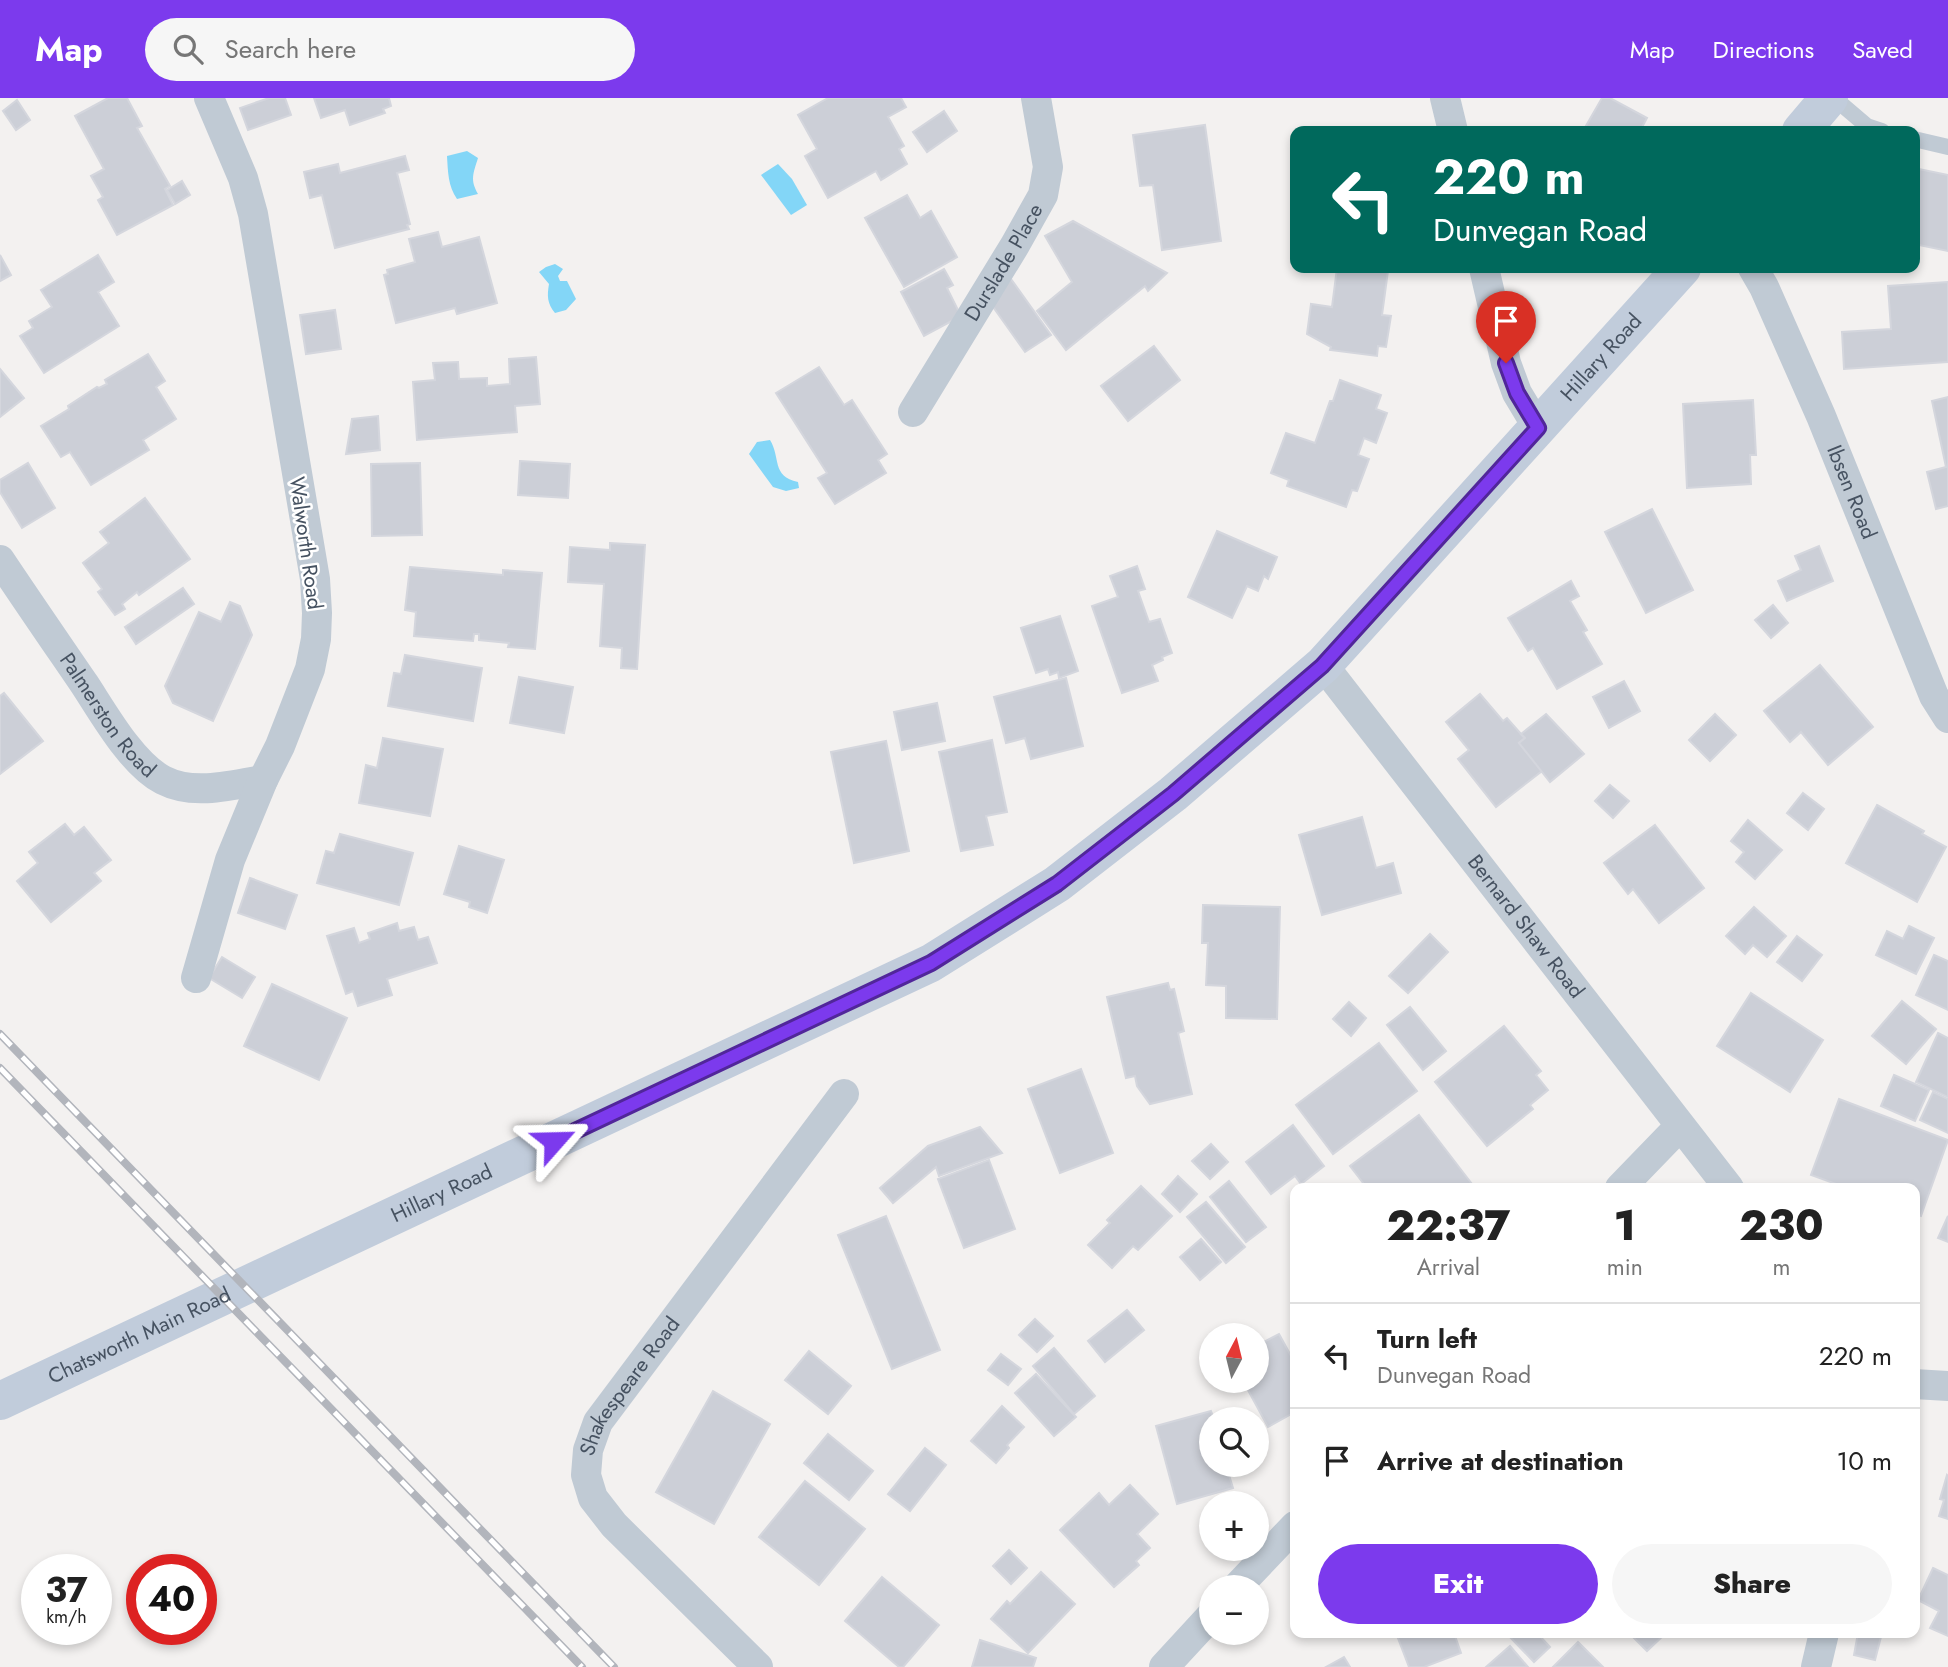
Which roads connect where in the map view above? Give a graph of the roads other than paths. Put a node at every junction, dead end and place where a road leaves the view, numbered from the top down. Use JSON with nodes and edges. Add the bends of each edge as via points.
{"nodes":[{"id":1,"x":209,"y":98,"type":"edge"},
{"id":2,"x":1036,"y":98,"type":"edge"},
{"id":3,"x":1446,"y":98,"type":"edge"},
{"id":4,"x":1832,"y":98,"type":"edge"},
{"id":5,"x":1452,"y":126,"type":"edge"},
{"id":6,"x":1806,"y":126,"type":"edge"},
{"id":7,"x":1867,"y":126,"type":"edge"},
{"id":8,"x":1920,"y":140,"type":"edge"},
{"id":9,"x":1948,"y":147,"type":"edge"},
{"id":10,"x":1485,"y":273,"type":"edge"},
{"id":11,"x":1678,"y":273,"type":"edge"},
{"id":12,"x":1756,"y":273,"type":"edge"},
{"id":13,"x":913,"y":412,"type":"dead end"},
{"id":14,"x":1538,"y":428,"type":"junction"},
{"id":15,"x":0,"y":561,"type":"edge"},
{"id":16,"x":1322,"y":666,"type":"junction"},
{"id":17,"x":1948,"y":718,"type":"edge"},
{"id":18,"x":263,"y":780,"type":"junction"},
{"id":19,"x":195,"y":978,"type":"dead end"},
{"id":20,"x":844,"y":1094,"type":"dead end"},
{"id":21,"x":1680,"y":1126,"type":"junction"},
{"id":22,"x":1625,"y":1183,"type":"edge"},
{"id":23,"x":1725,"y":1183,"type":"edge"},
{"id":24,"x":277,"y":1271,"type":"joint"},
{"id":25,"x":1920,"y":1384,"type":"edge"},
{"id":26,"x":1948,"y":1386,"type":"edge"},
{"id":27,"x":0,"y":1401,"type":"edge"},
{"id":28,"x":1290,"y":1531,"type":"edge"},
{"id":29,"x":1248,"y":1575,"type":"edge"},
{"id":30,"x":1199,"y":1629,"type":"edge"},
{"id":31,"x":1823,"y":1638,"type":"edge"},
{"id":32,"x":758,"y":1667,"type":"edge"},
{"id":33,"x":1164,"y":1667,"type":"edge"},
{"id":34,"x":1816,"y":1667,"type":"edge"}],
"edges":[{"from":1,"to":18,"type":"street","name":"Walworth Road","via":[[243,177],[253,214],[315,579],[316,639],[310,669]]},
{"from":2,"to":13,"type":"street","name":"Durslade Place","via":[[1048,167],[1043,195]]},
{"from":3,"to":5,"type":"street"},
{"from":4,"to":6,"type":"street"},
{"from":4,"to":7,"type":"lane"},
{"from":8,"to":9,"type":"lane"},
{"from":10,"to":14,"type":"street","via":[[1506,363]]},
{"from":11,"to":14,"type":"street","name":"Hillary Road"},
{"from":12,"to":17,"type":"street","name":"Ibsen Road","via":[[1821,416],[1934,696]]},
{"from":14,"to":16,"type":"street","name":"Hillary Road"},
{"from":15,"to":18,"type":"street","name":"Palmerston Road","via":[[141,764],[163,780],[185,787],[205,789]]},
{"from":16,"to":21,"type":"street","name":"Bernard Shaw Road"},
{"from":16,"to":24,"type":"street","name":"Hillary Road","via":[[1173,794],[1057,884],[931,963]]},
{"from":18,"to":19,"type":"street","name":"Walworth Road","via":[[230,860]]},
{"from":20,"to":32,"type":"street","name":"Shakespeare Road","via":[[598,1422],[588,1450],[586,1475],[593,1498],[614,1525]]},
{"from":21,"to":22,"type":"street"},
{"from":21,"to":23,"type":"street","name":"Bernard Shaw Road"},
{"from":24,"to":27,"type":"street","name":"Chatsworth Main Road"},
{"from":25,"to":26,"type":"street"},
{"from":28,"to":29,"type":"street"},
{"from":30,"to":33,"type":"street"},
{"from":31,"to":34,"type":"street"}]}
